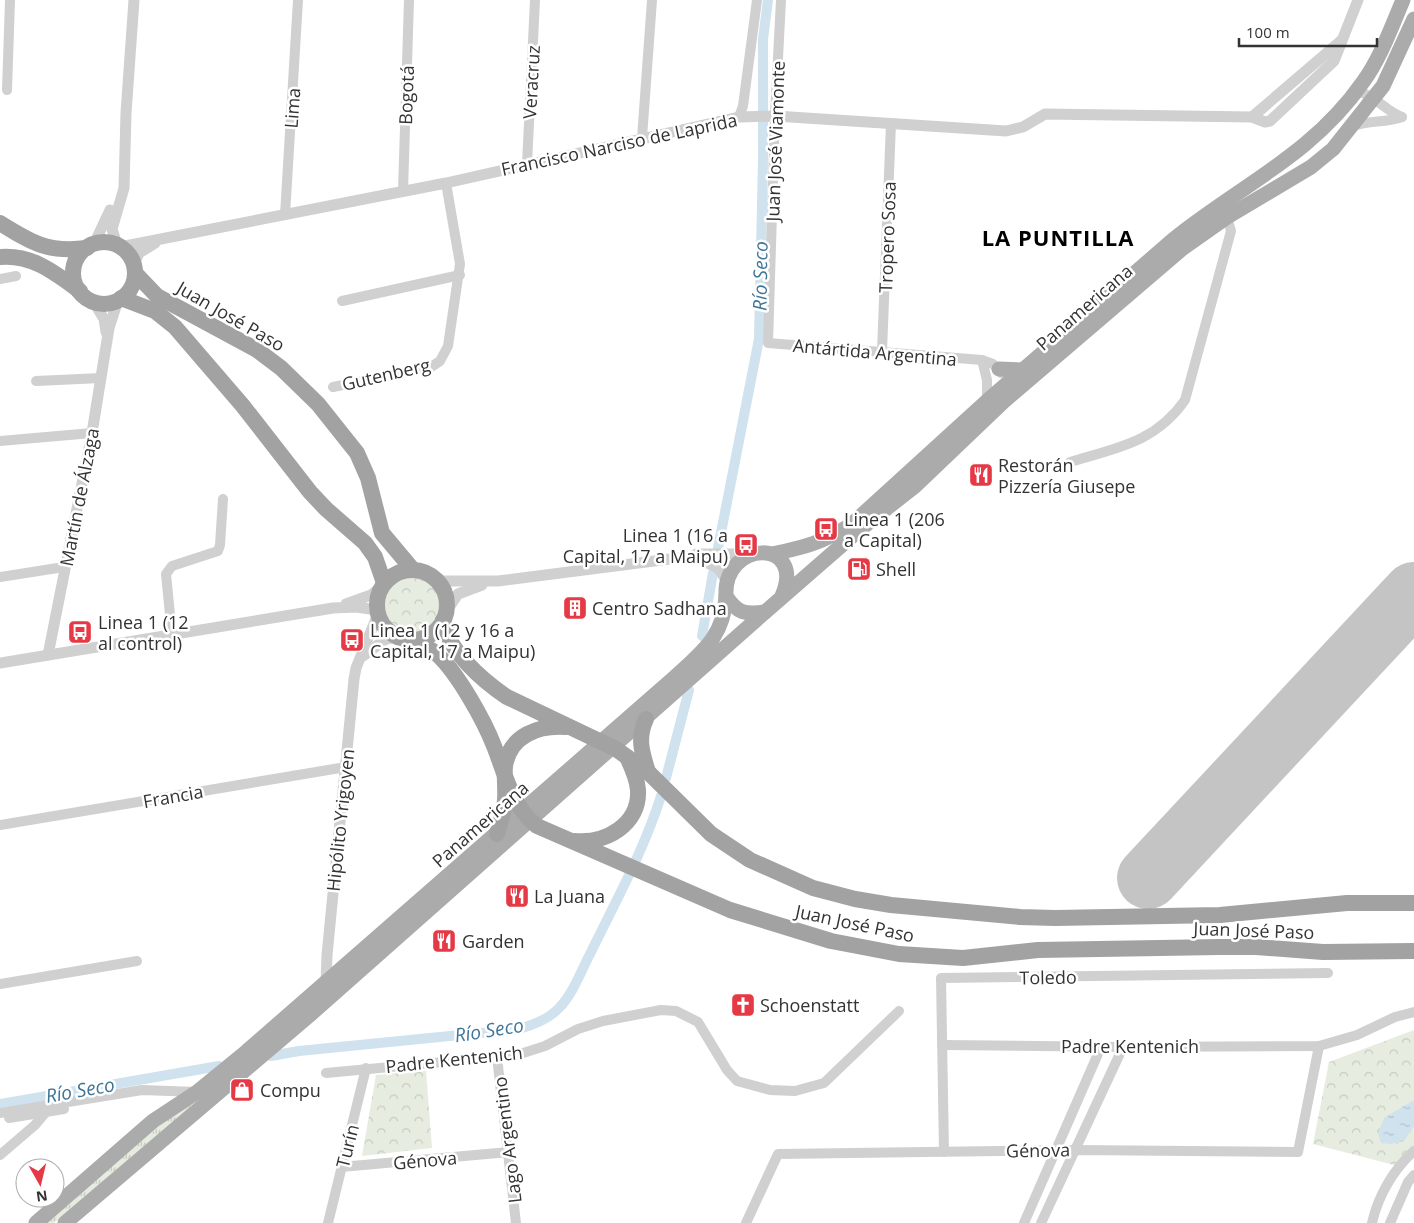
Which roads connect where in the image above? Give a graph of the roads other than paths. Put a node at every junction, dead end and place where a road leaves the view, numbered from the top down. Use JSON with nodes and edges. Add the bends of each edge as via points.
{"nodes":[{"id":1,"x":10,"y":0,"type":"edge"},
{"id":2,"x":134,"y":0,"type":"edge"},
{"id":3,"x":298,"y":0,"type":"edge"},
{"id":4,"x":409,"y":0,"type":"edge"},
{"id":5,"x":535,"y":0,"type":"edge"},
{"id":6,"x":652,"y":0,"type":"edge"},
{"id":7,"x":757,"y":0,"type":"edge"},
{"id":8,"x":781,"y":0,"type":"edge"},
{"id":9,"x":1358,"y":0,"type":"edge"},
{"id":10,"x":1403,"y":0,"type":"edge"},
{"id":11,"x":1414,"y":19,"type":"edge"},
{"id":12,"x":7,"y":90,"type":"dead end"},
{"id":13,"x":1357,"y":91,"type":"junction"},
{"id":14,"x":1375,"y":98,"type":"junction"},
{"id":15,"x":775,"y":116,"type":"junction"},
{"id":16,"x":739,"y":117,"type":"junction"},
{"id":17,"x":891,"y":123,"type":"junction"},
{"id":18,"x":1353,"y":126,"type":"junction"},
{"id":19,"x":642,"y":138,"type":"junction"},
{"id":20,"x":125,"y":153,"type":"junction"},
{"id":21,"x":527,"y":164,"type":"junction"},
{"id":22,"x":446,"y":183,"type":"junction"},
{"id":23,"x":403,"y":191,"type":"junction"},
{"id":24,"x":285,"y":215,"type":"junction"},
{"id":25,"x":1227,"y":217,"type":"junction"},
{"id":26,"x":0,"y":223,"type":"edge"},
{"id":27,"x":113,"y":226,"type":"junction"},
{"id":28,"x":168,"y":238,"type":"junction"},
{"id":29,"x":137,"y":244,"type":"junction"},
{"id":30,"x":91,"y":246,"type":"junction"},
{"id":31,"x":119,"y":246,"type":"junction"},
{"id":32,"x":0,"y":257,"type":"edge"},
{"id":33,"x":134,"y":268,"type":"junction"},
{"id":34,"x":460,"y":275,"type":"junction"},
{"id":35,"x":16,"y":276,"type":"dead end"},
{"id":36,"x":0,"y":279,"type":"edge"},
{"id":37,"x":80,"y":291,"type":"junction"},
{"id":38,"x":120,"y":299,"type":"junction"},
{"id":39,"x":93,"y":301,"type":"junction"},
{"id":40,"x":342,"y":301,"type":"dead end"},
{"id":41,"x":107,"y":339,"type":"junction"},
{"id":42,"x":768,"y":343,"type":"joint"},
{"id":43,"x":882,"y":351,"type":"junction"},
{"id":44,"x":982,"y":360,"type":"junction"},
{"id":45,"x":999,"y":369,"type":"junction"},
{"id":46,"x":1023,"y":370,"type":"junction"},
{"id":47,"x":101,"y":378,"type":"junction"},
{"id":48,"x":36,"y":381,"type":"dead end"},
{"id":49,"x":1006,"y":385,"type":"junction"},
{"id":50,"x":333,"y":387,"type":"dead end"},
{"id":51,"x":987,"y":401,"type":"junction"},
{"id":52,"x":1003,"y":402,"type":"junction"},
{"id":53,"x":92,"y":434,"type":"junction"},
{"id":54,"x":0,"y":441,"type":"edge"},
{"id":55,"x":1070,"y":462,"type":"dead end"},
{"id":56,"x":223,"y":499,"type":"dead end"},
{"id":57,"x":754,"y":554,"type":"junction"},
{"id":58,"x":772,"y":554,"type":"junction"},
{"id":59,"x":682,"y":557,"type":"junction"},
{"id":60,"x":64,"y":567,"type":"junction"},
{"id":61,"x":413,"y":570,"type":"junction"},
{"id":62,"x":0,"y":577,"type":"edge"},
{"id":63,"x":437,"y":581,"type":"junction"},
{"id":64,"x":498,"y":581,"type":"junction"},
{"id":65,"x":383,"y":585,"type":"junction"},
{"id":66,"x":727,"y":588,"type":"junction"},
{"id":67,"x":782,"y":596,"type":"junction"},
{"id":68,"x":333,"y":608,"type":"junction"},
{"id":69,"x":378,"y":612,"type":"junction"},
{"id":70,"x":765,"y":612,"type":"junction"},
{"id":71,"x":444,"y":616,"type":"junction"},
{"id":72,"x":172,"y":634,"type":"junction"},
{"id":73,"x":405,"y":638,"type":"junction"},
{"id":74,"x":48,"y":655,"type":"junction"},
{"id":75,"x":360,"y":658,"type":"junction"},
{"id":76,"x":0,"y":663,"type":"edge"},
{"id":77,"x":646,"y":719,"type":"junction"},
{"id":78,"x":573,"y":728,"type":"junction"},
{"id":79,"x":614,"y":748,"type":"junction"},
{"id":80,"x":346,"y":767,"type":"junction"},
{"id":81,"x":648,"y":772,"type":"junction"},
{"id":82,"x":505,"y":782,"type":"junction"},
{"id":83,"x":527,"y":816,"type":"junction"},
{"id":84,"x":0,"y":825,"type":"edge"},
{"id":85,"x":497,"y":834,"type":"junction"},
{"id":86,"x":568,"y":841,"type":"junction"},
{"id":87,"x":1414,"y":903,"type":"edge"},
{"id":88,"x":1414,"y":950,"type":"edge"},
{"id":89,"x":137,"y":961,"type":"dead end"},
{"id":90,"x":1328,"y":973,"type":"dead end"},
{"id":91,"x":326,"y":983,"type":"junction"},
{"id":92,"x":0,"y":984,"type":"edge"},
{"id":93,"x":899,"y":1011,"type":"dead end"},
{"id":94,"x":1414,"y":1012,"type":"edge"},
{"id":95,"x":942,"y":1045,"type":"junction"},
{"id":96,"x":1319,"y":1046,"type":"junction"},
{"id":97,"x":1101,"y":1047,"type":"junction"},
{"id":98,"x":1123,"y":1047,"type":"junction"},
{"id":99,"x":256,"y":1055,"type":"junction"},
{"id":100,"x":497,"y":1057,"type":"junction"},
{"id":101,"x":366,"y":1068,"type":"junction"},
{"id":102,"x":230,"y":1071,"type":"junction"},
{"id":103,"x":326,"y":1072,"type":"dead end"},
{"id":104,"x":142,"y":1090,"type":"junction"},
{"id":105,"x":197,"y":1092,"type":"junction"},
{"id":106,"x":0,"y":1113,"type":"edge"},
{"id":107,"x":45,"y":1113,"type":"junction"},
{"id":108,"x":0,"y":1120,"type":"edge"},
{"id":109,"x":1057,"y":1150,"type":"junction"},
{"id":110,"x":1077,"y":1150,"type":"junction"},
{"id":111,"x":1414,"y":1151,"type":"edge"},
{"id":112,"x":509,"y":1152,"type":"junction"},
{"id":113,"x":944,"y":1152,"type":"junction"},
{"id":114,"x":0,"y":1155,"type":"edge"},
{"id":115,"x":1401,"y":1164,"type":"junction"},
{"id":116,"x":342,"y":1167,"type":"junction"},
{"id":117,"x":1414,"y":1170,"type":"edge"},
{"id":118,"x":1414,"y":1175,"type":"edge"},
{"id":119,"x":36,"y":1223,"type":"edge"},
{"id":120,"x":65,"y":1223,"type":"edge"},
{"id":121,"x":328,"y":1223,"type":"edge"},
{"id":122,"x":516,"y":1223,"type":"edge"},
{"id":123,"x":746,"y":1223,"type":"edge"},
{"id":124,"x":1024,"y":1223,"type":"edge"},
{"id":125,"x":1042,"y":1223,"type":"edge"},
{"id":126,"x":1372,"y":1223,"type":"edge"},
{"id":127,"x":1390,"y":1223,"type":"edge"}],
"edges":[{"from":1,"to":12,"type":"street"},
{"from":2,"to":20,"type":"street"},
{"from":3,"to":24,"type":"street","name":"Lima"},
{"from":4,"to":23,"type":"street","name":"Bogotá"},
{"from":5,"to":21,"type":"street","name":"Veracruz"},
{"from":6,"to":19,"type":"street"},
{"from":7,"to":16,"type":"street","name":"Juan José Viamonte"},
{"from":8,"to":15,"type":"street","name":"Juan José Viamonte"},
{"from":9,"to":17,"type":"street","name":"Francisco Narciso de Laprida","via":[[1334,61],[1274,119],[1265,122],[1252,117],[1045,114],[1023,127],[1006,131]]},
{"from":10,"to":13,"type":"main road","name":"Panamericana","via":[[1377,59]]},
{"from":11,"to":14,"type":"main road","name":"Panamericana"},
{"from":13,"to":14,"type":"street"},
{"from":13,"to":46,"type":"main road","name":"Panamericana","via":[[1306,146],[1198,220]]},
{"from":14,"to":18,"type":"main road","name":"Panamericana"},
{"from":14,"to":18,"type":"street","via":[[1402,117]]},
{"from":15,"to":16,"type":"street","name":"Francisco Narciso de Laprida"},
{"from":15,"to":17,"type":"street","name":"Francisco Narciso de Laprida"},
{"from":15,"to":42,"type":"street","name":"Juan José Viamonte"},
{"from":16,"to":19,"type":"street","name":"Francisco Narciso de Laprida"},
{"from":17,"to":43,"type":"street","name":"Tropero Sosa"},
{"from":18,"to":25,"type":"main road","name":"Panamericana","via":[[1311,167]]},
{"from":19,"to":21,"type":"street","name":"Francisco Narciso de Laprida"},
{"from":20,"to":27,"type":"street","via":[[124,188]]},
{"from":20,"to":30,"type":"street","via":[[116,193]]},
{"from":21,"to":22,"type":"street","name":"Francisco Narciso de Laprida"},
{"from":22,"to":23,"type":"street","name":"Francisco Narciso de Laprida"},
{"from":22,"to":34,"type":"street","name":"Gutenberg"},
{"from":23,"to":24,"type":"street","name":"Francisco Narciso de Laprida"},
{"from":24,"to":28,"type":"street","name":"Francisco Narciso de Laprida"},
{"from":25,"to":52,"type":"main road","name":"Panamericana","via":[[1157,269]]},
{"from":25,"to":55,"type":"street","via":[[1231,231],[1185,400],[1160,429],[1114,449]]},
{"from":26,"to":30,"type":"highway","via":[[46,248],[58,250]]},
{"from":27,"to":29,"type":"street","via":[[122,239]]},
{"from":27,"to":31,"type":"street","via":[[113,238]]},
{"from":28,"to":29,"type":"street","name":"Francisco Narciso de Laprida"},
{"from":28,"to":33,"type":"street","name":"Francisco Narciso de Laprida","via":[[139,253]]},
{"from":29,"to":31,"type":"street","name":"Francisco Narciso de Laprida"},
{"from":30,"to":31,"type":"highway","via":[[108,242]]},
{"from":30,"to":37,"type":"highway","via":[[78,257],[73,270]]},
{"from":31,"to":33,"type":"highway","name":"Juan José Paso","via":[[128,254]]},
{"from":32,"to":37,"type":"highway","via":[[36,262]]},
{"from":33,"to":38,"type":"highway","via":[[130,290]]},
{"from":33,"to":61,"type":"highway","name":"Juan José Paso","via":[[157,296],[257,350],[318,404],[357,453],[368,478],[382,534]]},
{"from":34,"to":40,"type":"street"},
{"from":34,"to":50,"type":"street","name":"Gutenberg","via":[[448,346],[440,361],[431,367]]},
{"from":35,"to":36,"type":"street"},
{"from":37,"to":39,"type":"highway"},
{"from":38,"to":39,"type":"highway","name":"Juan José Paso","via":[[107,304]]},
{"from":38,"to":41,"type":"street","name":"Martín de Álzaga"},
{"from":38,"to":65,"type":"highway","name":"Juan José Paso","via":[[155,311],[175,327],[243,406],[310,492],[365,543],[375,557]]},
{"from":39,"to":41,"type":"street","name":"Martín de Álzaga","via":[[104,319]]},
{"from":41,"to":47,"type":"street","name":"Martín de Álzaga"},
{"from":42,"to":43,"type":"street","name":"Antártida Argentina"},
{"from":43,"to":44,"type":"street","name":"Antártida Argentina"},
{"from":44,"to":45,"type":"street","name":"Antártida Argentina"},
{"from":44,"to":51,"type":"street","name":"Antártida Argentina","via":[[987,380]]},
{"from":45,"to":46,"type":"main road"},
{"from":45,"to":49,"type":"street"},
{"from":46,"to":49,"type":"main road","name":"Panamericana"},
{"from":47,"to":48,"type":"street"},
{"from":47,"to":53,"type":"street","name":"Martín de Álzaga"},
{"from":49,"to":51,"type":"main road","name":"Panamericana"},
{"from":49,"to":52,"type":"street"},
{"from":51,"to":58,"type":"main road","name":"Panamericana","via":[[852,524],[813,545]]},
{"from":52,"to":67,"type":"main road","name":"Panamericana","via":[[915,486]]},
{"from":53,"to":54,"type":"street"},
{"from":53,"to":60,"type":"street","name":"Martín de Álzaga"},
{"from":56,"to":72,"type":"street","via":[[218,551],[172,566],[166,574]]},
{"from":57,"to":58,"type":"main road","name":"Panamericana"},
{"from":57,"to":59,"type":"street","via":[[692,554]]},
{"from":57,"to":66,"type":"main road","name":"Panamericana","via":[[739,560]]},
{"from":58,"to":67,"type":"main road","via":[[782,561],[787,572]]},
{"from":59,"to":64,"type":"street"},
{"from":59,"to":66,"type":"street","via":[[693,556],[718,568]]},
{"from":60,"to":62,"type":"street"},
{"from":60,"to":74,"type":"street","name":"Martín de Álzaga"},
{"from":61,"to":63,"type":"highway","via":[[427,573]]},
{"from":61,"to":65,"type":"highway","via":[[400,572]]},
{"from":63,"to":64,"type":"street"},
{"from":63,"to":71,"type":"highway","via":[[446,598]]},
{"from":64,"to":71,"type":"street","via":[[458,594]]},
{"from":65,"to":68,"type":"street","via":[[363,599]]},
{"from":65,"to":69,"type":"highway","via":[[377,598]]},
{"from":66,"to":70,"type":"main road","via":[[733,607],[740,612]]},
{"from":66,"to":79,"type":"main road","name":"Panamericana","via":[[725,614],[709,645]]},
{"from":67,"to":70,"type":"main road","name":"Panamericana"},
{"from":68,"to":69,"type":"street","via":[[356,607]]},
{"from":68,"to":72,"type":"street"},
{"from":69,"to":73,"type":"highway","via":[[388,630]]},
{"from":69,"to":75,"type":"street","name":"Hipólito Yrigoyen"},
{"from":70,"to":77,"type":"main road","name":"Panamericana"},
{"from":71,"to":73,"type":"highway","via":[[430,634]]},
{"from":71,"to":78,"type":"highway","name":"Juan José Paso","via":[[444,631],[452,643],[468,664],[496,690]]},
{"from":72,"to":74,"type":"street"},
{"from":73,"to":75,"type":"street","via":[[386,639]]},
{"from":73,"to":82,"type":"highway","name":"Juan José Paso","via":[[438,655],[468,697],[490,737]]},
{"from":74,"to":76,"type":"street"},
{"from":75,"to":80,"type":"street","name":"Hipólito Yrigoyen","via":[[354,679]]},
{"from":77,"to":79,"type":"main road","name":"Panamericana"},
{"from":77,"to":81,"type":"highway","via":[[640,739]]},
{"from":78,"to":79,"type":"highway","name":"Juan José Paso"},
{"from":78,"to":82,"type":"highway","via":[[544,728],[522,737],[507,757]]},
{"from":79,"to":81,"type":"highway","name":"Juan José Paso"},
{"from":79,"to":83,"type":"main road","name":"Panamericana"},
{"from":79,"to":86,"type":"highway","via":[[634,771],[638,791],[636,805],[627,822],[615,833],[582,842]]},
{"from":80,"to":84,"type":"street","name":"Francia"},
{"from":80,"to":91,"type":"street","name":"Hipólito Yrigoyen","via":[[326,955]]},
{"from":81,"to":87,"type":"highway","name":"Juan José Paso","via":[[711,834],[750,860],[813,888],[891,906],[1055,918],[1220,915],[1347,903]]},
{"from":82,"to":83,"type":"highway","name":"Juan José Paso"},
{"from":82,"to":85,"type":"highway"},
{"from":83,"to":85,"type":"main road","name":"Panamericana"},
{"from":83,"to":86,"type":"highway","name":"Juan José Paso"},
{"from":83,"to":99,"type":"main road","name":"Panamericana"},
{"from":85,"to":91,"type":"main road","name":"Panamericana"},
{"from":86,"to":88,"type":"highway","name":"Juan José Paso","via":[[730,910],[792,931],[867,949],[920,956],[962,958],[1038,950],[1175,947],[1256,947],[1323,952]]},
{"from":89,"to":92,"type":"street"},
{"from":90,"to":95,"type":"street","name":"Toledo","via":[[941,978]]},
{"from":91,"to":99,"type":"main road","name":"Panamericana"},
{"from":93,"to":100,"type":"street","name":"Padre Kentenich","via":[[824,1083],[795,1091],[770,1090],[737,1081],[698,1022],[676,1011],[661,1010],[603,1021],[578,1029],[545,1046],[518,1055]]},
{"from":94,"to":96,"type":"street","name":"Padre Kentenich"},
{"from":95,"to":97,"type":"street","name":"Padre Kentenich"},
{"from":95,"to":113,"type":"street","name":"Toledo"},
{"from":96,"to":98,"type":"street","name":"Padre Kentenich"},
{"from":96,"to":110,"type":"street","name":"Génova","via":[[1298,1152]]},
{"from":97,"to":98,"type":"street","name":"Padre Kentenich"},
{"from":97,"to":109,"type":"street"},
{"from":98,"to":110,"type":"street"},
{"from":99,"to":102,"type":"main road"},
{"from":100,"to":101,"type":"street","name":"Padre Kentenich"},
{"from":100,"to":112,"type":"street","name":"Lago Argentino"},
{"from":101,"to":103,"type":"street","name":"Padre Kentenich"},
{"from":101,"to":116,"type":"street","name":"Turín"},
{"from":102,"to":105,"type":"main road"},
{"from":102,"to":120,"type":"main road"},
{"from":104,"to":105,"type":"street"},
{"from":104,"to":106,"type":"street"},
{"from":104,"to":107,"type":"street"},
{"from":105,"to":119,"type":"main road","via":[[154,1121]]},
{"from":107,"to":108,"type":"street"},
{"from":107,"to":114,"type":"street"},
{"from":109,"to":110,"type":"street","name":"Génova"},
{"from":109,"to":113,"type":"street","name":"Génova"},
{"from":109,"to":124,"type":"street"},
{"from":110,"to":125,"type":"street"},
{"from":111,"to":115,"type":"street"},
{"from":112,"to":116,"type":"street","name":"Génova"},
{"from":112,"to":122,"type":"street","name":"Lago Argentino"},
{"from":113,"to":123,"type":"street","name":"Génova","via":[[778,1154]]},
{"from":115,"to":117,"type":"street"},
{"from":115,"to":126,"type":"street","via":[[1381,1196]]},
{"from":116,"to":121,"type":"street","name":"Turín"},
{"from":118,"to":127,"type":"street"}]}
